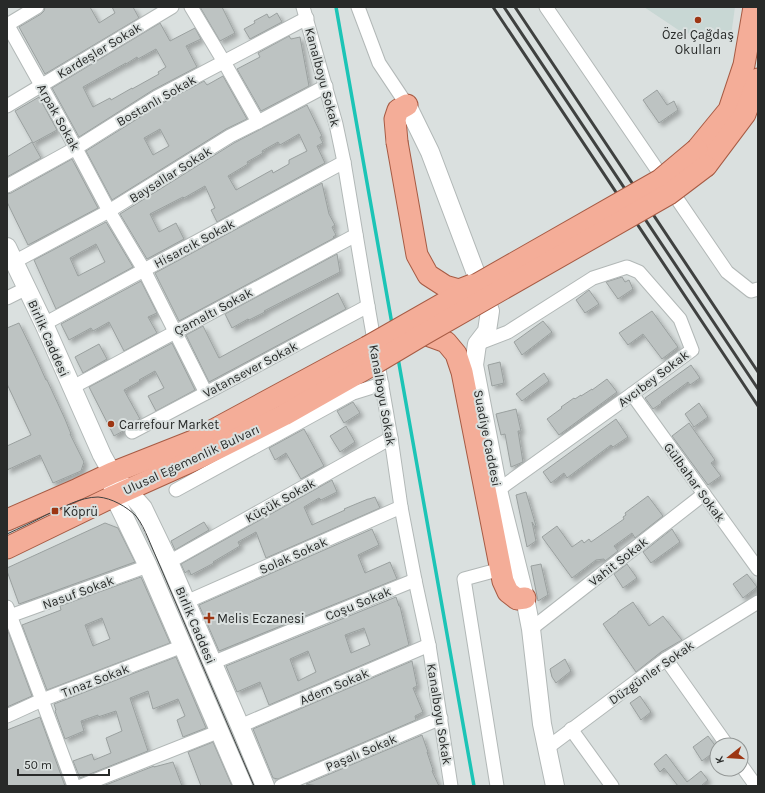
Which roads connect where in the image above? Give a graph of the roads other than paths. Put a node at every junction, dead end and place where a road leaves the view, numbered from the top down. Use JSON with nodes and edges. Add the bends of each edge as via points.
{"nodes":[{"id":1,"x":37,"y":7,"type":"edge"},
{"id":2,"x":172,"y":7,"type":"edge"},
{"id":3,"x":191,"y":7,"type":"edge"},
{"id":4,"x":358,"y":7,"type":"edge"},
{"id":5,"x":546,"y":7,"type":"edge"},
{"id":6,"x":754,"y":7,"type":"edge"},
{"id":7,"x":305,"y":12,"type":"edge"},
{"id":8,"x":7,"y":25,"type":"edge"},
{"id":9,"x":224,"y":62,"type":"junction"},
{"id":10,"x":758,"y":79,"type":"edge"},
{"id":11,"x":41,"y":85,"type":"junction"},
{"id":12,"x":326,"y":86,"type":"junction"},
{"id":13,"x":407,"y":105,"type":"junction"},
{"id":14,"x":7,"y":106,"type":"edge"},
{"id":15,"x":258,"y":122,"type":"junction"},
{"id":16,"x":76,"y":148,"type":"junction"},
{"id":17,"x":702,"y":158,"type":"junction"},
{"id":18,"x":344,"y":162,"type":"junction"},
{"id":19,"x":7,"y":186,"type":"edge"},
{"id":20,"x":109,"y":211,"type":"junction"},
{"id":21,"x":356,"y":236,"type":"junction"},
{"id":22,"x":11,"y":255,"type":"edge"},
{"id":23,"x":144,"y":270,"type":"junction"},
{"id":24,"x":482,"y":282,"type":"junction"},
{"id":25,"x":27,"y":288,"type":"junction"},
{"id":26,"x":758,"y":290,"type":"edge"},
{"id":27,"x":7,"y":298,"type":"edge"},
{"id":28,"x":368,"y":306,"type":"junction"},
{"id":29,"x":44,"y":324,"type":"junction"},
{"id":30,"x":175,"y":332,"type":"junction"},
{"id":31,"x":424,"y":334,"type":"junction"},
{"id":32,"x":477,"y":344,"type":"junction"},
{"id":33,"x":369,"y":356,"type":"junction"},
{"id":34,"x":382,"y":384,"type":"junction"},
{"id":35,"x":71,"y":388,"type":"junction"},
{"id":36,"x":206,"y":393,"type":"junction"},
{"id":37,"x":632,"y":394,"type":"junction"},
{"id":38,"x":132,"y":432,"type":"dead end"},
{"id":39,"x":391,"y":438,"type":"junction"},
{"id":40,"x":167,"y":472,"type":"junction"},
{"id":41,"x":112,"y":473,"type":"junction"},
{"id":42,"x":176,"y":490,"type":"dead end"},
{"id":43,"x":498,"y":490,"type":"junction"},
{"id":44,"x":120,"y":493,"type":"junction"},
{"id":45,"x":704,"y":494,"type":"junction"},
{"id":46,"x":401,"y":507,"type":"junction"},
{"id":47,"x":143,"y":508,"type":"junction"},
{"id":48,"x":8,"y":519,"type":"edge"},
{"id":49,"x":7,"y":548,"type":"edge"},
{"id":50,"x":169,"y":562,"type":"junction"},
{"id":51,"x":148,"y":566,"type":"junction"},
{"id":52,"x":501,"y":569,"type":"junction"},
{"id":53,"x":758,"y":569,"type":"edge"},
{"id":54,"x":415,"y":580,"type":"junction"},
{"id":55,"x":525,"y":598,"type":"junction"},
{"id":56,"x":186,"y":602,"type":"junction"},
{"id":57,"x":758,"y":602,"type":"edge"},
{"id":58,"x":8,"y":613,"type":"edge"},
{"id":59,"x":531,"y":629,"type":"junction"},
{"id":60,"x":429,"y":645,"type":"junction"},
{"id":61,"x":183,"y":646,"type":"junction"},
{"id":62,"x":666,"y":659,"type":"junction"},
{"id":63,"x":212,"y":663,"type":"junction"},
{"id":64,"x":42,"y":700,"type":"junction"},
{"id":65,"x":7,"y":716,"type":"edge"},
{"id":66,"x":440,"y":718,"type":"junction"},
{"id":67,"x":240,"y":726,"type":"junction"},
{"id":68,"x":571,"y":730,"type":"junction"},
{"id":69,"x":220,"y":731,"type":"junction"},
{"id":70,"x":721,"y":737,"type":"edge"},
{"id":71,"x":547,"y":748,"type":"junction"},
{"id":72,"x":749,"y":776,"type":"edge"},
{"id":73,"x":74,"y":786,"type":"edge"},
{"id":74,"x":81,"y":786,"type":"edge"},
{"id":75,"x":243,"y":786,"type":"edge"},
{"id":76,"x":264,"y":786,"type":"edge"},
{"id":77,"x":281,"y":786,"type":"edge"},
{"id":78,"x":451,"y":786,"type":"edge"},
{"id":79,"x":497,"y":786,"type":"edge"},
{"id":80,"x":555,"y":786,"type":"edge"},
{"id":81,"x":612,"y":786,"type":"edge"},
{"id":82,"x":756,"y":786,"type":"edge"}],
"edges":[{"from":1,"to":8,"type":"street"},
{"from":2,"to":11,"type":"street","name":"Kardeşler Sokak"},
{"from":3,"to":9,"type":"street"},
{"from":4,"to":13,"type":"street","via":[[378,63]]},
{"from":5,"to":26,"type":"street","via":[[727,272],[751,291]]},
{"from":6,"to":17,"type":"main road","via":[[744,65],[729,110]]},
{"from":7,"to":9,"type":"street","name":"Bostanlı Sokak"},
{"from":7,"to":12,"type":"street","name":"Kanalboyu Sokak"},
{"from":8,"to":11,"type":"street","name":"Arpak Sokak"},
{"from":9,"to":15,"type":"street"},
{"from":9,"to":16,"type":"street","name":"Bostanlı Sokak","via":[[157,97]]},
{"from":10,"to":17,"type":"main road","via":[[745,114]]},
{"from":11,"to":14,"type":"street","name":"Kardeşler Sokak"},
{"from":11,"to":16,"type":"street","name":"Arpak Sokak"},
{"from":12,"to":15,"type":"street","name":"Baysallar Sokak"},
{"from":12,"to":18,"type":"street","name":"Kanalboyu Sokak"},
{"from":13,"to":24,"type":"main road","bridge":true,"via":[[398,110],[395,119],[418,255],[428,275],[445,286],[459,290]]},
{"from":13,"to":32,"type":"main road","name":"Suadiye Caddesi","via":[[430,152],[490,311],[486,331]]},
{"from":15,"to":20,"type":"street","name":"Baysallar Sokak","via":[[230,136]]},
{"from":16,"to":19,"type":"street","name":"Bostanlı Sokak"},
{"from":16,"to":20,"type":"street","name":"Arpak Sokak"},
{"from":17,"to":24,"type":"main road","bridge":true},
{"from":17,"to":31,"type":"main road","bridge":true,"via":[[669,194]]},
{"from":18,"to":21,"type":"street","name":"Kanalboyu Sokak"},
{"from":18,"to":23,"type":"street","name":"Hisarcık Sokak"},
{"from":20,"to":22,"type":"street","name":"Baysallar Sokak"},
{"from":20,"to":23,"type":"street","name":"Arpak Sokak"},
{"from":21,"to":28,"type":"street","name":"Kanalboyu Sokak"},
{"from":21,"to":30,"type":"street","name":"Çamaltı Sokak"},
{"from":22,"to":25,"type":"main road","name":"Birlik Caddesi"},
{"from":23,"to":29,"type":"street","name":"Hisarcık Sokak"},
{"from":23,"to":30,"type":"street","name":"Arpak Sokak"},
{"from":24,"to":33,"type":"main road","bridge":true},
{"from":25,"to":27,"type":"street"},
{"from":25,"to":29,"type":"main road","name":"Birlik Caddesi"},
{"from":28,"to":34,"type":"street","name":"Kanalboyu Sokak"},
{"from":28,"to":36,"type":"street","name":"Vatansever Sokak"},
{"from":29,"to":35,"type":"main road","name":"Birlik Caddesi"},
{"from":30,"to":35,"type":"street","name":"Çamaltı Sokak"},
{"from":30,"to":36,"type":"street","name":"Arpak Sokak"},
{"from":31,"to":33,"type":"main road","bridge":true},
{"from":31,"to":52,"type":"main road","via":[[446,342],[456,354],[462,372]]},
{"from":32,"to":37,"type":"street","name":"Avcıbey Sokak","via":[[508,332],[593,278],[626,267],[639,272],[680,319],[692,350]]},
{"from":32,"to":43,"type":"main road","name":"Suadiye Caddesi","via":[[474,366]]},
{"from":33,"to":40,"type":"main road","name":"Ulusal Egemenlik Bulvarı","via":[[284,415]]},
{"from":33,"to":41,"type":"main road","name":"Ulusal Egemenlik Bulvarı","via":[[193,441]]},
{"from":34,"to":39,"type":"street","name":"Kanalboyu Sokak"},
{"from":34,"to":42,"type":"street","via":[[353,393]]},
{"from":35,"to":41,"type":"main road","name":"Birlik Caddesi"},
{"from":36,"to":38,"type":"street","name":"Vatansever Sokak"},
{"from":37,"to":43,"type":"street","name":"Avcıbey Sokak"},
{"from":37,"to":45,"type":"street","name":"Gülbahar Sokak"},
{"from":39,"to":46,"type":"street","name":"Kanalboyu Sokak"},
{"from":39,"to":50,"type":"street","name":"Küçük Sokak"},
{"from":40,"to":44,"type":"main road","name":"Ulusal Egemenlik Bulvarı"},
{"from":40,"to":47,"type":"main road","via":[[148,493]]},
{"from":41,"to":44,"type":"main road","name":"Birlik Caddesi"},
{"from":41,"to":48,"type":"main road","name":"Ulusal Egemenlik Bulvarı"},
{"from":43,"to":55,"type":"main road","name":"Suadiye Caddesi"},
{"from":44,"to":47,"type":"main road","name":"Birlik Caddesi"},
{"from":44,"to":49,"type":"main road","name":"Ulusal Egemenlik Bulvarı"},
{"from":44,"to":51,"type":"main road","name":"Birlik Caddesi"},
{"from":45,"to":53,"type":"street","name":"Gülbahar Sokak"},
{"from":45,"to":59,"type":"street","name":"Vahit Sokak"},
{"from":46,"to":54,"type":"street","name":"Kanalboyu Sokak"},
{"from":46,"to":56,"type":"street","name":"Solak Sokak"},
{"from":47,"to":50,"type":"main road","name":"Birlik Caddesi"},
{"from":50,"to":56,"type":"main road","name":"Birlik Caddesi"},
{"from":51,"to":58,"type":"street","name":"Nasuf Sokak"},
{"from":51,"to":61,"type":"main road","name":"Birlik Caddesi"},
{"from":52,"to":55,"type":"main road","via":[[508,592],[516,599]]},
{"from":52,"to":79,"type":"street","via":[[464,579]]},
{"from":54,"to":60,"type":"street","name":"Kanalboyu Sokak"},
{"from":54,"to":63,"type":"street","name":"Coşu Sokak"},
{"from":55,"to":59,"type":"main road","name":"Suadiye Caddesi"},
{"from":56,"to":63,"type":"main road","name":"Birlik Caddesi"},
{"from":57,"to":62,"type":"street","name":"Düzgünler Sokak"},
{"from":58,"to":64,"type":"street"},
{"from":59,"to":71,"type":"main road","name":"Suadiye Caddesi"},
{"from":60,"to":66,"type":"street","name":"Kanalboyu Sokak"},
{"from":60,"to":67,"type":"street","name":"Adem Sokak"},
{"from":61,"to":64,"type":"street","name":"Tınaz Sokak"},
{"from":61,"to":69,"type":"main road","name":"Birlik Caddesi"},
{"from":62,"to":68,"type":"street","name":"Düzgünler Sokak"},
{"from":62,"to":70,"type":"street"},
{"from":63,"to":67,"type":"main road","name":"Birlik Caddesi"},
{"from":64,"to":65,"type":"street","name":"Tınaz Sokak"},
{"from":64,"to":73,"type":"street"},
{"from":66,"to":77,"type":"street","name":"Paşalı Sokak"},
{"from":66,"to":78,"type":"street","name":"Kanalboyu Sokak"},
{"from":67,"to":76,"type":"main road","name":"Birlik Caddesi"},
{"from":68,"to":71,"type":"street","name":"Düzgünler Sokak"},
{"from":68,"to":81,"type":"street"},
{"from":69,"to":74,"type":"street"},
{"from":69,"to":75,"type":"main road","name":"Birlik Caddesi"},
{"from":71,"to":80,"type":"main road","name":"Suadiye Caddesi"},
{"from":72,"to":82,"type":"street"}]}
